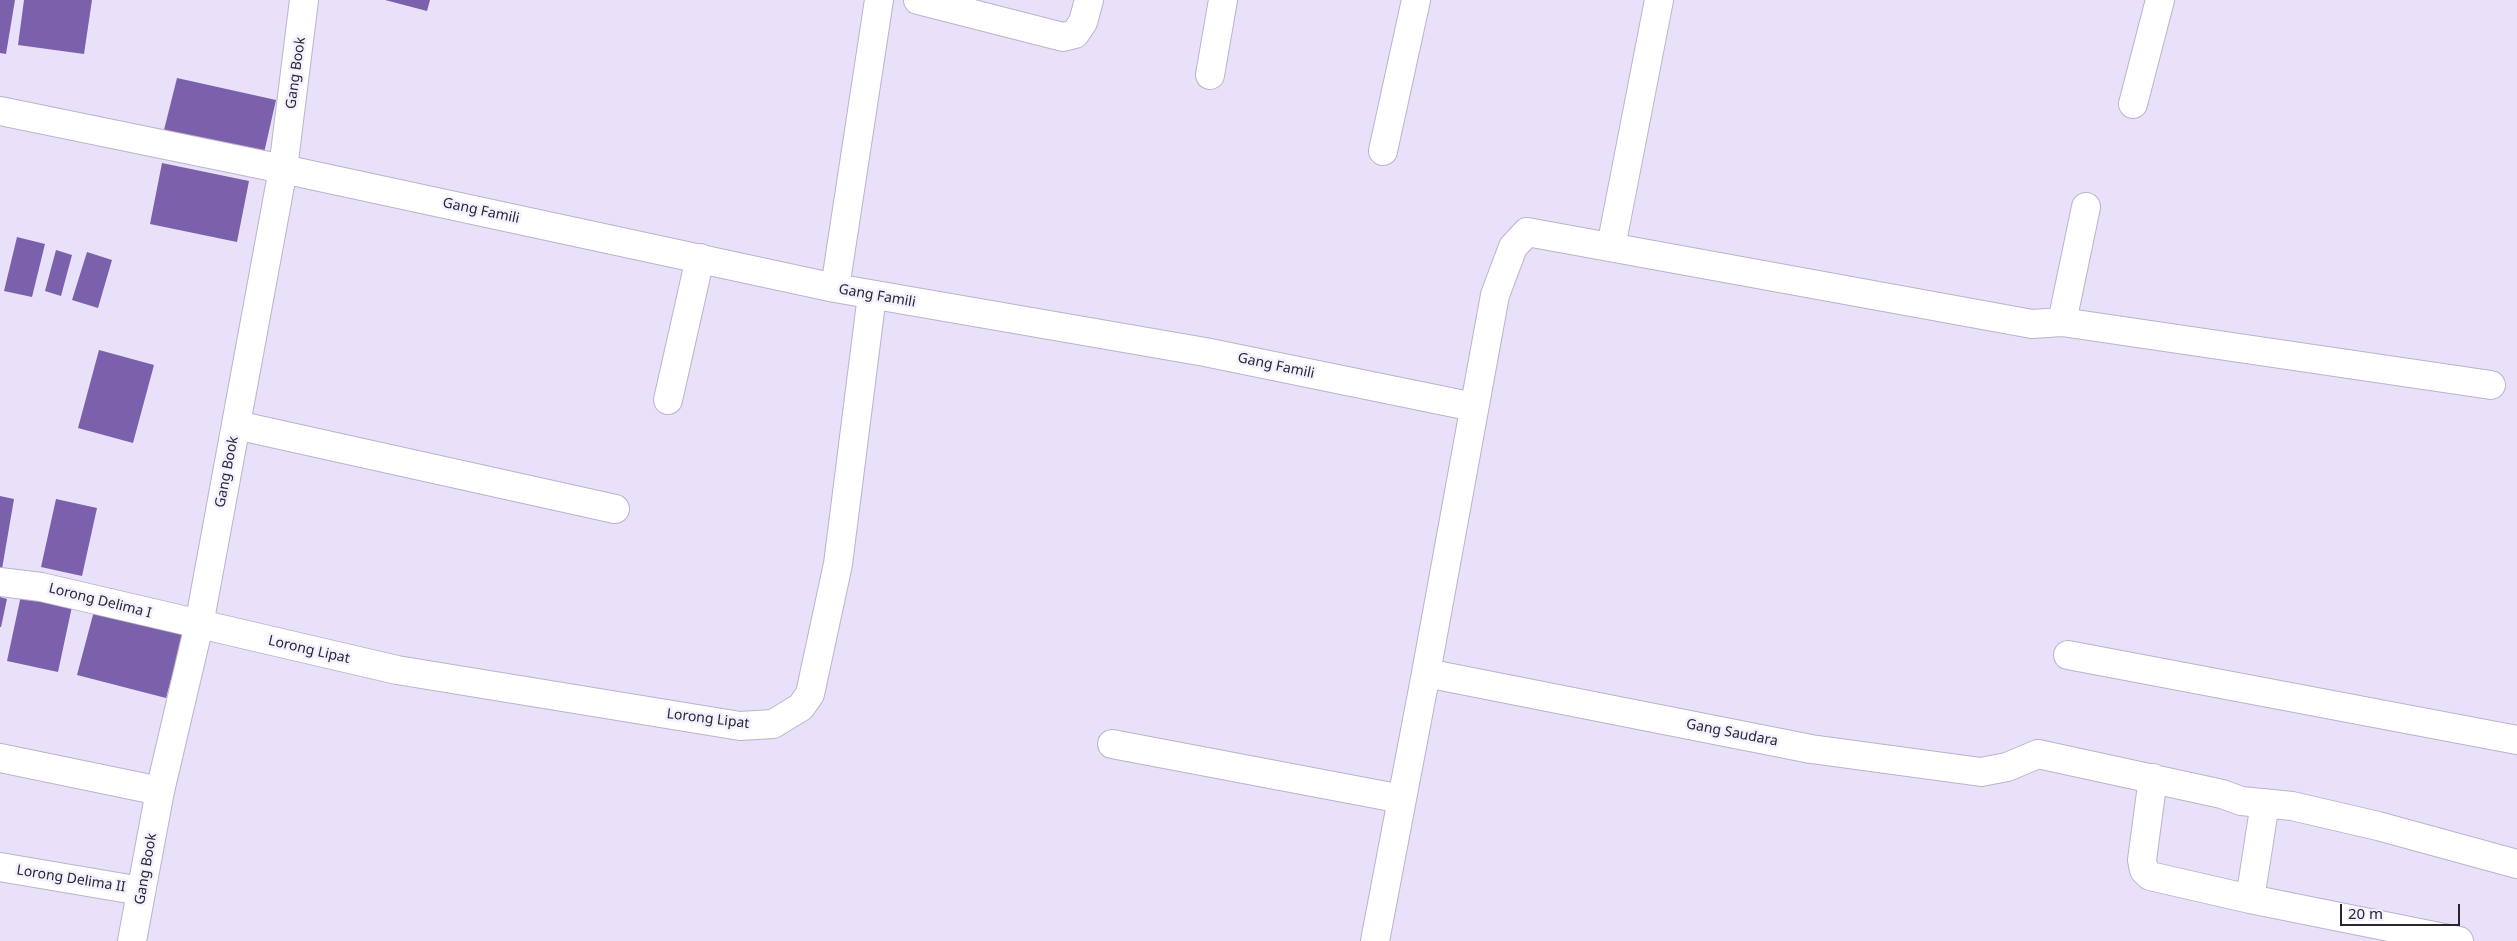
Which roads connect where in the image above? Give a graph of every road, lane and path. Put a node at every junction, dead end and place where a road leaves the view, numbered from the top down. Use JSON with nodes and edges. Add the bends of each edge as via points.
{"nodes":[{"id":1,"x":304,"y":0,"type":"edge"},
{"id":2,"x":879,"y":0,"type":"edge"},
{"id":3,"x":918,"y":0,"type":"edge"},
{"id":4,"x":1089,"y":0,"type":"edge"},
{"id":5,"x":1223,"y":0,"type":"edge"},
{"id":6,"x":1416,"y":0,"type":"edge"},
{"id":7,"x":1659,"y":0,"type":"edge"},
{"id":8,"x":2160,"y":0,"type":"edge"},
{"id":9,"x":1210,"y":74,"type":"dead end"},
{"id":10,"x":2133,"y":104,"type":"dead end"},
{"id":11,"x":0,"y":111,"type":"edge"},
{"id":12,"x":1384,"y":151,"type":"dead end"},
{"id":13,"x":283,"y":169,"type":"junction"},
{"id":14,"x":2086,"y":207,"type":"dead end"},
{"id":15,"x":1610,"y":247,"type":"junction"},
{"id":16,"x":700,"y":258,"type":"junction"},
{"id":17,"x":835,"y":288,"type":"junction"},
{"id":18,"x":872,"y":295,"type":"junction"},
{"id":19,"x":2062,"y":322,"type":"junction"},
{"id":20,"x":2491,"y":385,"type":"dead end"},
{"id":21,"x":668,"y":400,"type":"dead end"},
{"id":22,"x":1474,"y":408,"type":"junction"},
{"id":23,"x":236,"y":425,"type":"junction"},
{"id":24,"x":615,"y":509,"type":"dead end"},
{"id":25,"x":0,"y":582,"type":"edge"},
{"id":26,"x":199,"y":625,"type":"junction"},
{"id":27,"x":2068,"y":655,"type":"dead end"},
{"id":28,"x":1426,"y":673,"type":"junction"},
{"id":29,"x":2517,"y":740,"type":"edge"},
{"id":30,"x":1112,"y":744,"type":"dead end"},
{"id":31,"x":0,"y":758,"type":"edge"},
{"id":32,"x":2153,"y":778,"type":"junction"},
{"id":33,"x":160,"y":791,"type":"junction"},
{"id":34,"x":1402,"y":799,"type":"junction"},
{"id":35,"x":2265,"y":803,"type":"junction"},
{"id":36,"x":2517,"y":864,"type":"edge"},
{"id":37,"x":0,"y":867,"type":"edge"},
{"id":38,"x":141,"y":891,"type":"junction"},
{"id":39,"x":2250,"y":899,"type":"junction"},
{"id":40,"x":132,"y":941,"type":"edge"},
{"id":41,"x":1375,"y":941,"type":"edge"},
{"id":42,"x":2459,"y":941,"type":"edge"}],
"edges":[{"from":1,"to":13,"type":"street","name":"Gang Book"},
{"from":2,"to":17,"type":"street"},
{"from":3,"to":4,"type":"street","via":[[1063,37],[1075,34],[1083,22]]},
{"from":5,"to":9,"type":"street"},
{"from":6,"to":12,"type":"street"},
{"from":7,"to":15,"type":"street"},
{"from":8,"to":10,"type":"street"},
{"from":11,"to":13,"type":"street","name":"Gang Famili"},
{"from":13,"to":16,"type":"street","name":"Gang Famili"},
{"from":13,"to":23,"type":"street","name":"Gang Book"},
{"from":14,"to":19,"type":"street"},
{"from":15,"to":19,"type":"street","via":[[2032,324]]},
{"from":15,"to":22,"type":"street","via":[[1527,232],[1513,247],[1495,295]]},
{"from":16,"to":17,"type":"street","name":"Gang Famili"},
{"from":16,"to":21,"type":"street"},
{"from":17,"to":18,"type":"street","name":"Gang Famili"},
{"from":18,"to":22,"type":"street","name":"Gang Famili","via":[[1204,352]]},
{"from":18,"to":26,"type":"street","name":"Lorong Lipat","via":[[838,564],[810,694],[801,707],[773,724],[740,726],[397,670]]},
{"from":19,"to":20,"type":"street"},
{"from":22,"to":28,"type":"street"},
{"from":23,"to":24,"type":"street"},
{"from":23,"to":26,"type":"street","name":"Gang Book"},
{"from":25,"to":26,"type":"street","name":"Lorong Delima I","via":[[42,587]]},
{"from":26,"to":33,"type":"street","name":"Gang Book"},
{"from":27,"to":29,"type":"street"},
{"from":28,"to":32,"type":"street","name":"Gang Saudara","via":[[1811,749],[1981,772],[2007,767],[2038,754]]},
{"from":28,"to":34,"type":"street"},
{"from":30,"to":34,"type":"street"},
{"from":31,"to":33,"type":"street"},
{"from":32,"to":35,"type":"street","via":[[2241,801]]},
{"from":32,"to":39,"type":"street","via":[[2142,860],[2144,870],[2150,876]]},
{"from":33,"to":38,"type":"street","name":"Gang Book"},
{"from":34,"to":41,"type":"street"},
{"from":35,"to":36,"type":"street","via":[[2378,826]]},
{"from":35,"to":39,"type":"street"},
{"from":37,"to":38,"type":"street","name":"Lorong Delima II"},
{"from":38,"to":40,"type":"street","name":"Gang Book"},
{"from":39,"to":42,"type":"street"}]}
